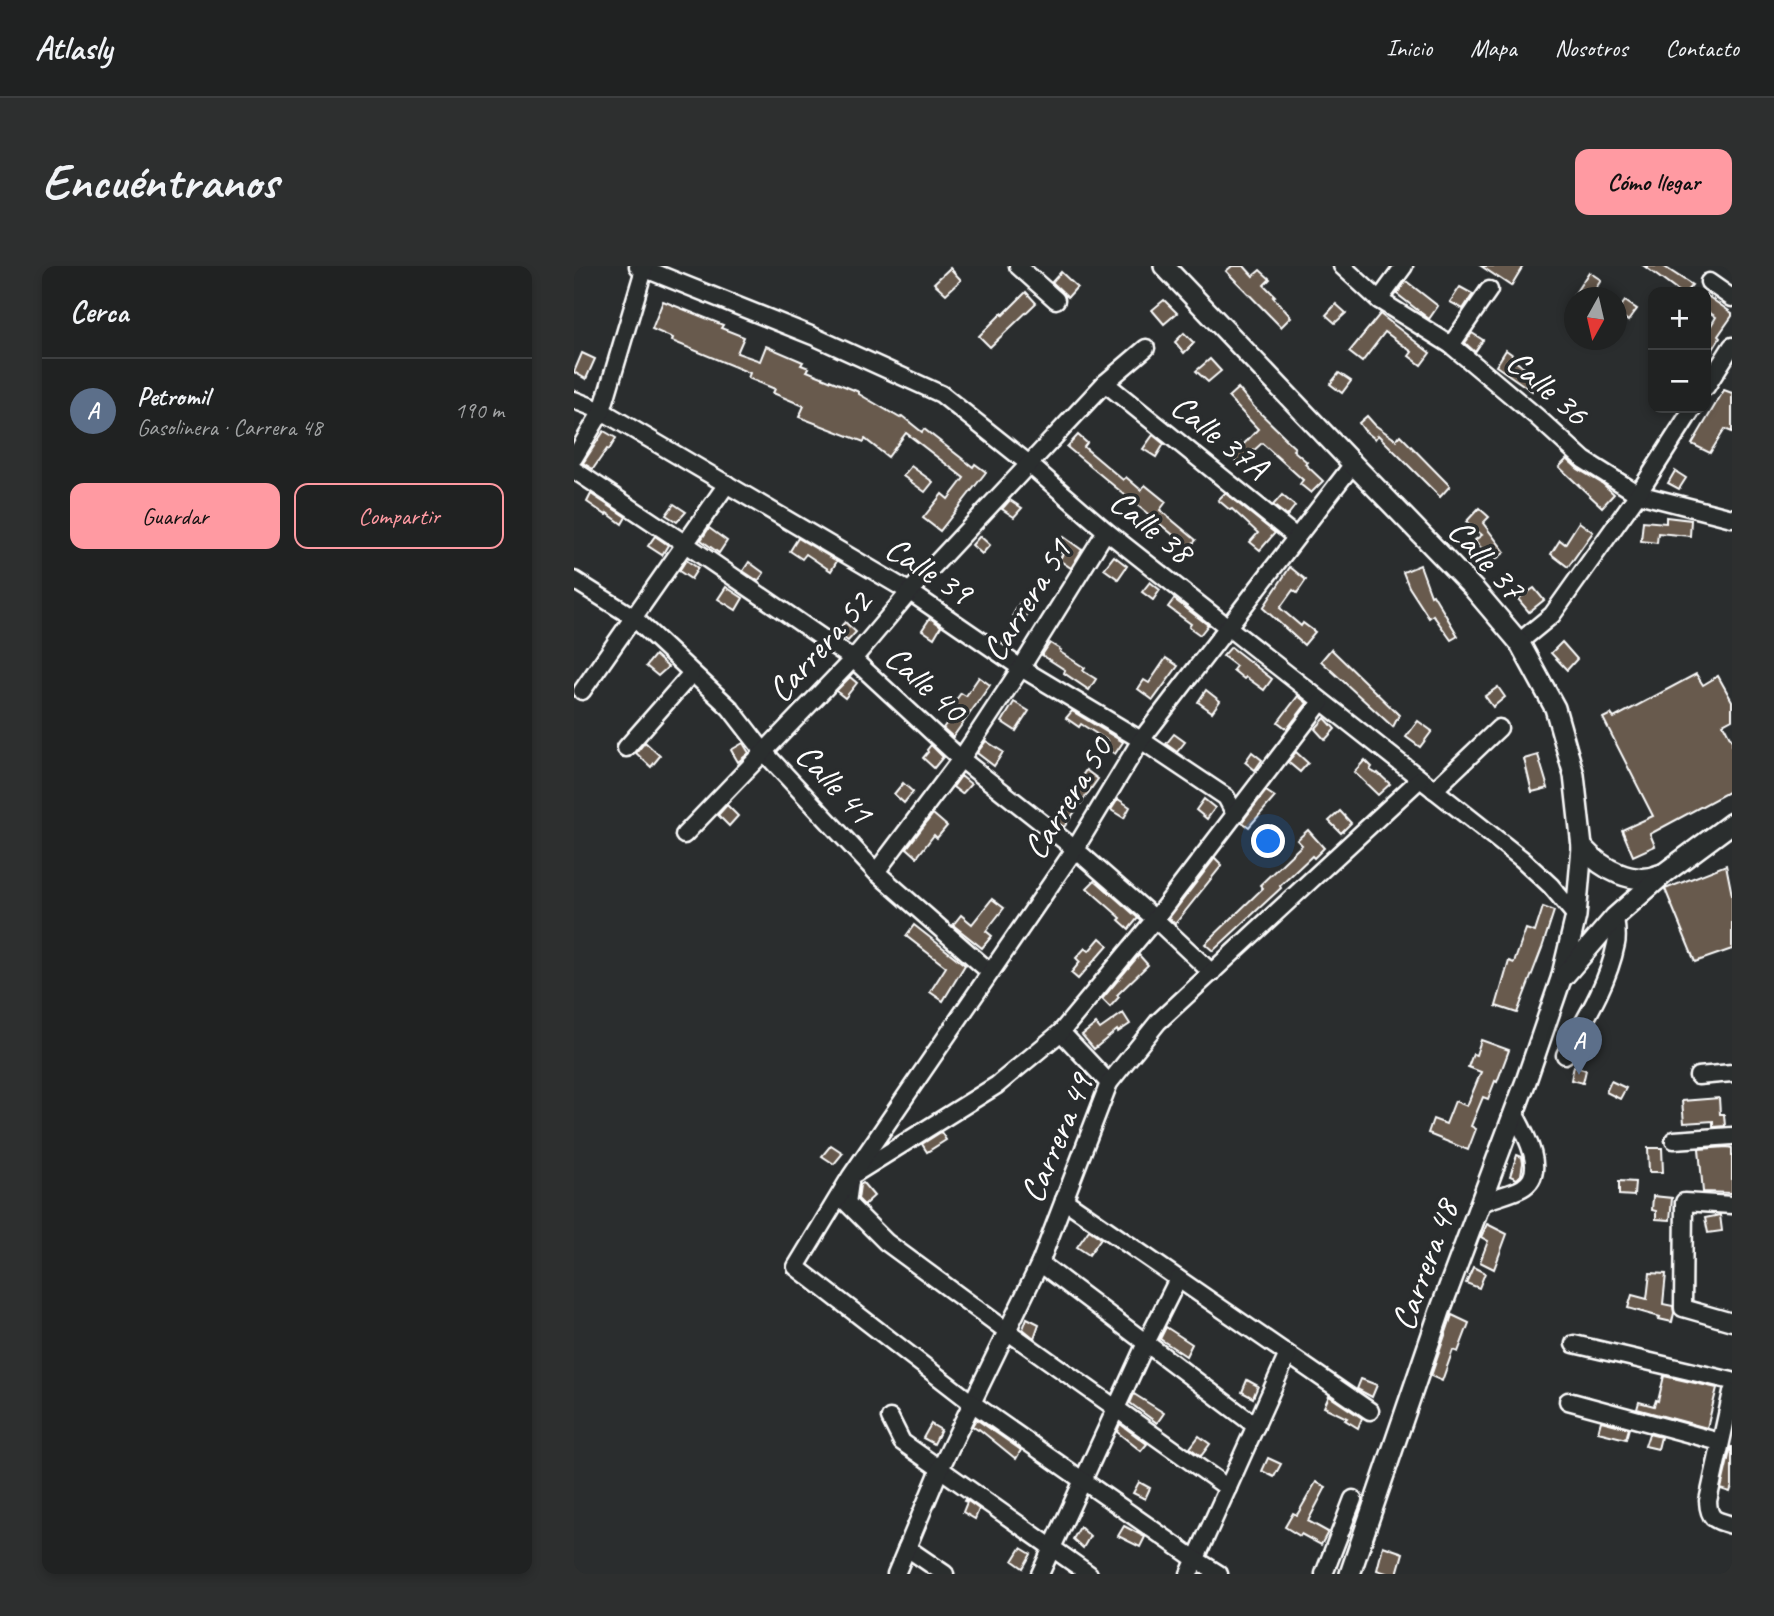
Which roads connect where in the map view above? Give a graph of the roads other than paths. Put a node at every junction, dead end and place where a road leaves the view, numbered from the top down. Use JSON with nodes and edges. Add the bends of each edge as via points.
{"nodes":[{"id":1,"x":1018,"y":266,"type":"edge"},
{"id":2,"x":1164,"y":266,"type":"edge"},
{"id":3,"x":1342,"y":266,"type":"edge"},
{"id":4,"x":1404,"y":266,"type":"edge"},
{"id":5,"x":642,"y":267,"type":"edge"},
{"id":6,"x":1709,"y":282,"type":"dead end"},
{"id":7,"x":1489,"y":290,"type":"dead end"},
{"id":8,"x":1732,"y":298,"type":"edge"},
{"id":9,"x":1056,"y":300,"type":"dead end"},
{"id":10,"x":1379,"y":300,"type":"junction"},
{"id":11,"x":1451,"y":345,"type":"junction"},
{"id":12,"x":1732,"y":346,"type":"edge"},
{"id":13,"x":1146,"y":348,"type":"dead end"},
{"id":14,"x":1711,"y":379,"type":"edge"},
{"id":15,"x":1105,"y":383,"type":"junction"},
{"id":16,"x":574,"y":400,"type":"edge"},
{"id":17,"x":602,"y":411,"type":"junction"},
{"id":18,"x":1690,"y":413,"type":"edge"},
{"id":19,"x":574,"y":458,"type":"edge"},
{"id":20,"x":1029,"y":464,"type":"junction"},
{"id":21,"x":1353,"y":464,"type":"junction"},
{"id":22,"x":574,"y":470,"type":"edge"},
{"id":23,"x":727,"y":484,"type":"junction"},
{"id":24,"x":1638,"y":494,"type":"junction"},
{"id":25,"x":1732,"y":518,"type":"edge"},
{"id":26,"x":1106,"y":531,"type":"junction"},
{"id":27,"x":1296,"y":537,"type":"junction"},
{"id":28,"x":684,"y":543,"type":"junction"},
{"id":29,"x":574,"y":580,"type":"edge"},
{"id":30,"x":910,"y":592,"type":"junction"},
{"id":31,"x":633,"y":617,"type":"junction"},
{"id":32,"x":1228,"y":628,"type":"junction"},
{"id":33,"x":1519,"y":642,"type":"junction"},
{"id":34,"x":853,"y":659,"type":"junction"},
{"id":35,"x":1021,"y":668,"type":"junction"},
{"id":36,"x":692,"y":673,"type":"junction"},
{"id":37,"x":582,"y":691,"type":"dead end"},
{"id":38,"x":1321,"y":702,"type":"junction"},
{"id":39,"x":1499,"y":728,"type":"dead end"},
{"id":40,"x":1141,"y":740,"type":"junction"},
{"id":41,"x":626,"y":748,"type":"dead end"},
{"id":42,"x":764,"y":752,"type":"junction"},
{"id":43,"x":961,"y":759,"type":"junction"},
{"id":44,"x":1420,"y":779,"type":"junction"},
{"id":45,"x":1434,"y":790,"type":"junction"},
{"id":46,"x":1235,"y":814,"type":"junction"},
{"id":47,"x":1732,"y":823,"type":"edge"},
{"id":48,"x":684,"y":835,"type":"dead end"},
{"id":49,"x":1582,"y":847,"type":"junction"},
{"id":50,"x":1075,"y":849,"type":"junction"},
{"id":51,"x":876,"y":872,"type":"junction"},
{"id":52,"x":1666,"y":872,"type":"junction"},
{"id":53,"x":1576,"y":916,"type":"junction"},
{"id":54,"x":1615,"y":917,"type":"junction"},
{"id":55,"x":1155,"y":919,"type":"junction"},
{"id":56,"x":990,"y":972,"type":"junction"},
{"id":57,"x":1212,"y":973,"type":"junction"},
{"id":58,"x":1561,"y":979,"type":"junction"},
{"id":59,"x":1061,"y":1032,"type":"junction"},
{"id":60,"x":1565,"y":1055,"type":"dead end"},
{"id":61,"x":1732,"y":1073,"type":"edge"},
{"id":62,"x":1698,"y":1076,"type":"dead end"},
{"id":63,"x":1109,"y":1083,"type":"junction"},
{"id":64,"x":1514,"y":1113,"type":"junction"},
{"id":65,"x":1732,"y":1136,"type":"edge"},
{"id":66,"x":1674,"y":1140,"type":"dead end"},
{"id":67,"x":850,"y":1176,"type":"junction"},
{"id":68,"x":1064,"y":1200,"type":"junction"},
{"id":69,"x":1480,"y":1204,"type":"junction"},
{"id":70,"x":1732,"y":1205,"type":"edge"},
{"id":71,"x":1040,"y":1263,"type":"junction"},
{"id":72,"x":1178,"y":1279,"type":"junction"},
{"id":73,"x":1732,"y":1321,"type":"edge"},
{"id":74,"x":1007,"y":1331,"type":"junction"},
{"id":75,"x":1146,"y":1343,"type":"junction"},
{"id":76,"x":1574,"y":1344,"type":"dead end"},
{"id":77,"x":1288,"y":1354,"type":"junction"},
{"id":78,"x":1732,"y":1381,"type":"edge"},
{"id":79,"x":1731,"y":1397,"type":"edge"},
{"id":80,"x":1568,"y":1401,"type":"dead end"},
{"id":81,"x":972,"y":1403,"type":"junction"},
{"id":82,"x":1116,"y":1409,"type":"junction"},
{"id":83,"x":1370,"y":1411,"type":"dead end"},
{"id":84,"x":890,"y":1418,"type":"dead end"},
{"id":85,"x":1256,"y":1426,"type":"junction"},
{"id":86,"x":1720,"y":1442,"type":"junction"},
{"id":87,"x":1724,"y":1465,"type":"edge"},
{"id":88,"x":940,"y":1469,"type":"junction"},
{"id":89,"x":1083,"y":1480,"type":"junction"},
{"id":90,"x":1228,"y":1488,"type":"junction"},
{"id":91,"x":1353,"y":1499,"type":"dead end"},
{"id":92,"x":1732,"y":1525,"type":"edge"},
{"id":93,"x":907,"y":1548,"type":"junction"},
{"id":94,"x":1053,"y":1548,"type":"junction"},
{"id":95,"x":1192,"y":1567,"type":"edge"},
{"id":96,"x":896,"y":1574,"type":"edge"},
{"id":97,"x":945,"y":1574,"type":"edge"},
{"id":98,"x":1040,"y":1574,"type":"edge"},
{"id":99,"x":1089,"y":1574,"type":"edge"},
{"id":100,"x":1219,"y":1574,"type":"edge"},
{"id":101,"x":1324,"y":1574,"type":"edge"},
{"id":102,"x":1350,"y":1574,"type":"edge"}],
"edges":[{"from":1,"to":9,"type":"street"},
{"from":2,"to":21,"type":"main road","name":"Calle 37"},
{"from":3,"to":10,"type":"street","name":"Calle 36"},
{"from":4,"to":10,"type":"street"},
{"from":5,"to":17,"type":"street"},
{"from":5,"to":20,"type":"street","name":"Calle 38","via":[[813,335],[942,394]]},
{"from":6,"to":8,"type":"street"},
{"from":7,"to":11,"type":"street"},
{"from":10,"to":11,"type":"street","name":"Calle 36"},
{"from":11,"to":24,"type":"street","name":"Calle 36","via":[[1584,460]]},
{"from":12,"to":14,"type":"street"},
{"from":13,"to":15,"type":"street","name":"Carrera 52"},
{"from":15,"to":20,"type":"street","name":"Carrera 52"},
{"from":15,"to":27,"type":"street","name":"Calle 37A"},
{"from":16,"to":17,"type":"street","name":"Calle 39"},
{"from":17,"to":19,"type":"street"},
{"from":17,"to":23,"type":"street","name":"Calle 39"},
{"from":18,"to":24,"type":"street"},
{"from":20,"to":26,"type":"street","name":"Calle 38"},
{"from":20,"to":30,"type":"street","name":"Carrera 52"},
{"from":21,"to":27,"type":"street","name":"Carrera 50"},
{"from":21,"to":33,"type":"main road","name":"Calle 37"},
{"from":22,"to":28,"type":"street","name":"Calle 40"},
{"from":23,"to":28,"type":"street"},
{"from":23,"to":30,"type":"street","name":"Calle 39"},
{"from":24,"to":25,"type":"street","name":"Calle 36"},
{"from":24,"to":33,"type":"street","via":[[1552,615]]},
{"from":26,"to":32,"type":"street","name":"Calle 38"},
{"from":26,"to":35,"type":"street","name":"Carrera 51"},
{"from":27,"to":32,"type":"street","name":"Carrera 50"},
{"from":28,"to":31,"type":"street"},
{"from":28,"to":34,"type":"street","name":"Calle 40"},
{"from":29,"to":31,"type":"street","name":"Calle 41"},
{"from":30,"to":34,"type":"street","name":"Carrera 52"},
{"from":30,"to":35,"type":"street","name":"Calle 39"},
{"from":31,"to":36,"type":"street","name":"Calle 41"},
{"from":31,"to":37,"type":"street"},
{"from":32,"to":38,"type":"street","name":"Calle 38"},
{"from":32,"to":40,"type":"street","name":"Carrera 50"},
{"from":33,"to":49,"type":"main road","name":"Calle 37","via":[[1555,708],[1574,775]]},
{"from":34,"to":42,"type":"street","name":"Carrera 52"},
{"from":34,"to":43,"type":"street","name":"Calle 40"},
{"from":35,"to":40,"type":"street","name":"Calle 39"},
{"from":35,"to":43,"type":"street","name":"Carrera 51"},
{"from":36,"to":41,"type":"street"},
{"from":36,"to":42,"type":"street","name":"Calle 41","via":[[730,708]]},
{"from":38,"to":44,"type":"street","name":"Calle 38"},
{"from":38,"to":46,"type":"street","name":"Carrera 49"},
{"from":39,"to":45,"type":"street"},
{"from":40,"to":46,"type":"street","name":"Calle 39","via":[[1226,797]]},
{"from":40,"to":50,"type":"street","name":"Carrera 50"},
{"from":42,"to":48,"type":"street","name":"Carrera 52"},
{"from":42,"to":51,"type":"street","name":"Calle 41"},
{"from":43,"to":50,"type":"street","name":"Calle 40"},
{"from":43,"to":51,"type":"street","name":"Carrera 51"},
{"from":44,"to":45,"type":"street","name":"Calle 38"},
{"from":44,"to":57,"type":"street","name":"Carrera 49"},
{"from":45,"to":53,"type":"street","name":"Calle 38","via":[[1522,859]]},
{"from":46,"to":55,"type":"street","name":"Carrera 49"},
{"from":47,"to":52,"type":"main road"},
{"from":49,"to":52,"type":"main road","via":[[1602,866],[1624,875],[1641,879]]},
{"from":49,"to":53,"type":"main road","name":"Calle 37"},
{"from":50,"to":55,"type":"street","name":"Calle 40"},
{"from":50,"to":56,"type":"street","name":"Carrera 50"},
{"from":51,"to":56,"type":"street","name":"Calle 41"},
{"from":52,"to":54,"type":"main road"},
{"from":53,"to":58,"type":"main road","name":"Calle 37"},
{"from":54,"to":58,"type":"main road"},
{"from":54,"to":60,"type":"street","via":[[1617,942],[1604,980]]},
{"from":55,"to":57,"type":"street","name":"Calle 40"},
{"from":55,"to":59,"type":"street","name":"Carrera 49"},
{"from":56,"to":67,"type":"street","name":"Carrera 50"},
{"from":57,"to":63,"type":"street","name":"Carrera 49","via":[[1158,1022]]},
{"from":58,"to":64,"type":"main road","name":"Carrera 48"},
{"from":59,"to":63,"type":"street"},
{"from":59,"to":67,"type":"street","name":"Carrera 49","via":[[997,1086]]},
{"from":61,"to":62,"type":"street"},
{"from":63,"to":68,"type":"street","name":"Carrera 49"},
{"from":64,"to":69,"type":"main road","name":"Carrera 48"},
{"from":64,"to":69,"type":"street","via":[[1534,1157],[1530,1181]]},
{"from":65,"to":66,"type":"street"},
{"from":67,"to":74,"type":"street","via":[[847,1203],[886,1242]]},
{"from":67,"to":81,"type":"street","name":"Carrera 50","via":[[796,1266]]},
{"from":68,"to":71,"type":"street","name":"Carrera 49"},
{"from":68,"to":72,"type":"street"},
{"from":69,"to":102,"type":"main road","name":"Carrera 48"},
{"from":70,"to":73,"type":"street","via":[[1684,1202],[1683,1308]]},
{"from":71,"to":74,"type":"street","name":"Carrera 49"},
{"from":71,"to":75,"type":"street"},
{"from":72,"to":75,"type":"street"},
{"from":72,"to":77,"type":"street"},
{"from":74,"to":81,"type":"street","name":"Carrera 49"},
{"from":74,"to":82,"type":"street"},
{"from":75,"to":82,"type":"street"},
{"from":75,"to":85,"type":"street"},
{"from":76,"to":78,"type":"street"},
{"from":77,"to":83,"type":"street"},
{"from":77,"to":85,"type":"street"},
{"from":79,"to":86,"type":"street"},
{"from":80,"to":86,"type":"street"},
{"from":81,"to":88,"type":"street","name":"Carrera 49"},
{"from":81,"to":89,"type":"street"},
{"from":82,"to":89,"type":"street"},
{"from":82,"to":90,"type":"street"},
{"from":84,"to":88,"type":"street","via":[[902,1442]]},
{"from":85,"to":90,"type":"street"},
{"from":86,"to":87,"type":"street"},
{"from":87,"to":92,"type":"street","via":[[1708,1502],[1709,1513],[1716,1521]]},
{"from":88,"to":93,"type":"street","name":"Carrera 49"},
{"from":88,"to":94,"type":"street"},
{"from":89,"to":94,"type":"street"},
{"from":89,"to":95,"type":"street"},
{"from":90,"to":95,"type":"street"},
{"from":91,"to":101,"type":"street"},
{"from":93,"to":96,"type":"street","name":"Carrera 49"},
{"from":93,"to":97,"type":"street"},
{"from":94,"to":98,"type":"street"},
{"from":94,"to":99,"type":"street"},
{"from":95,"to":100,"type":"street"}]}
